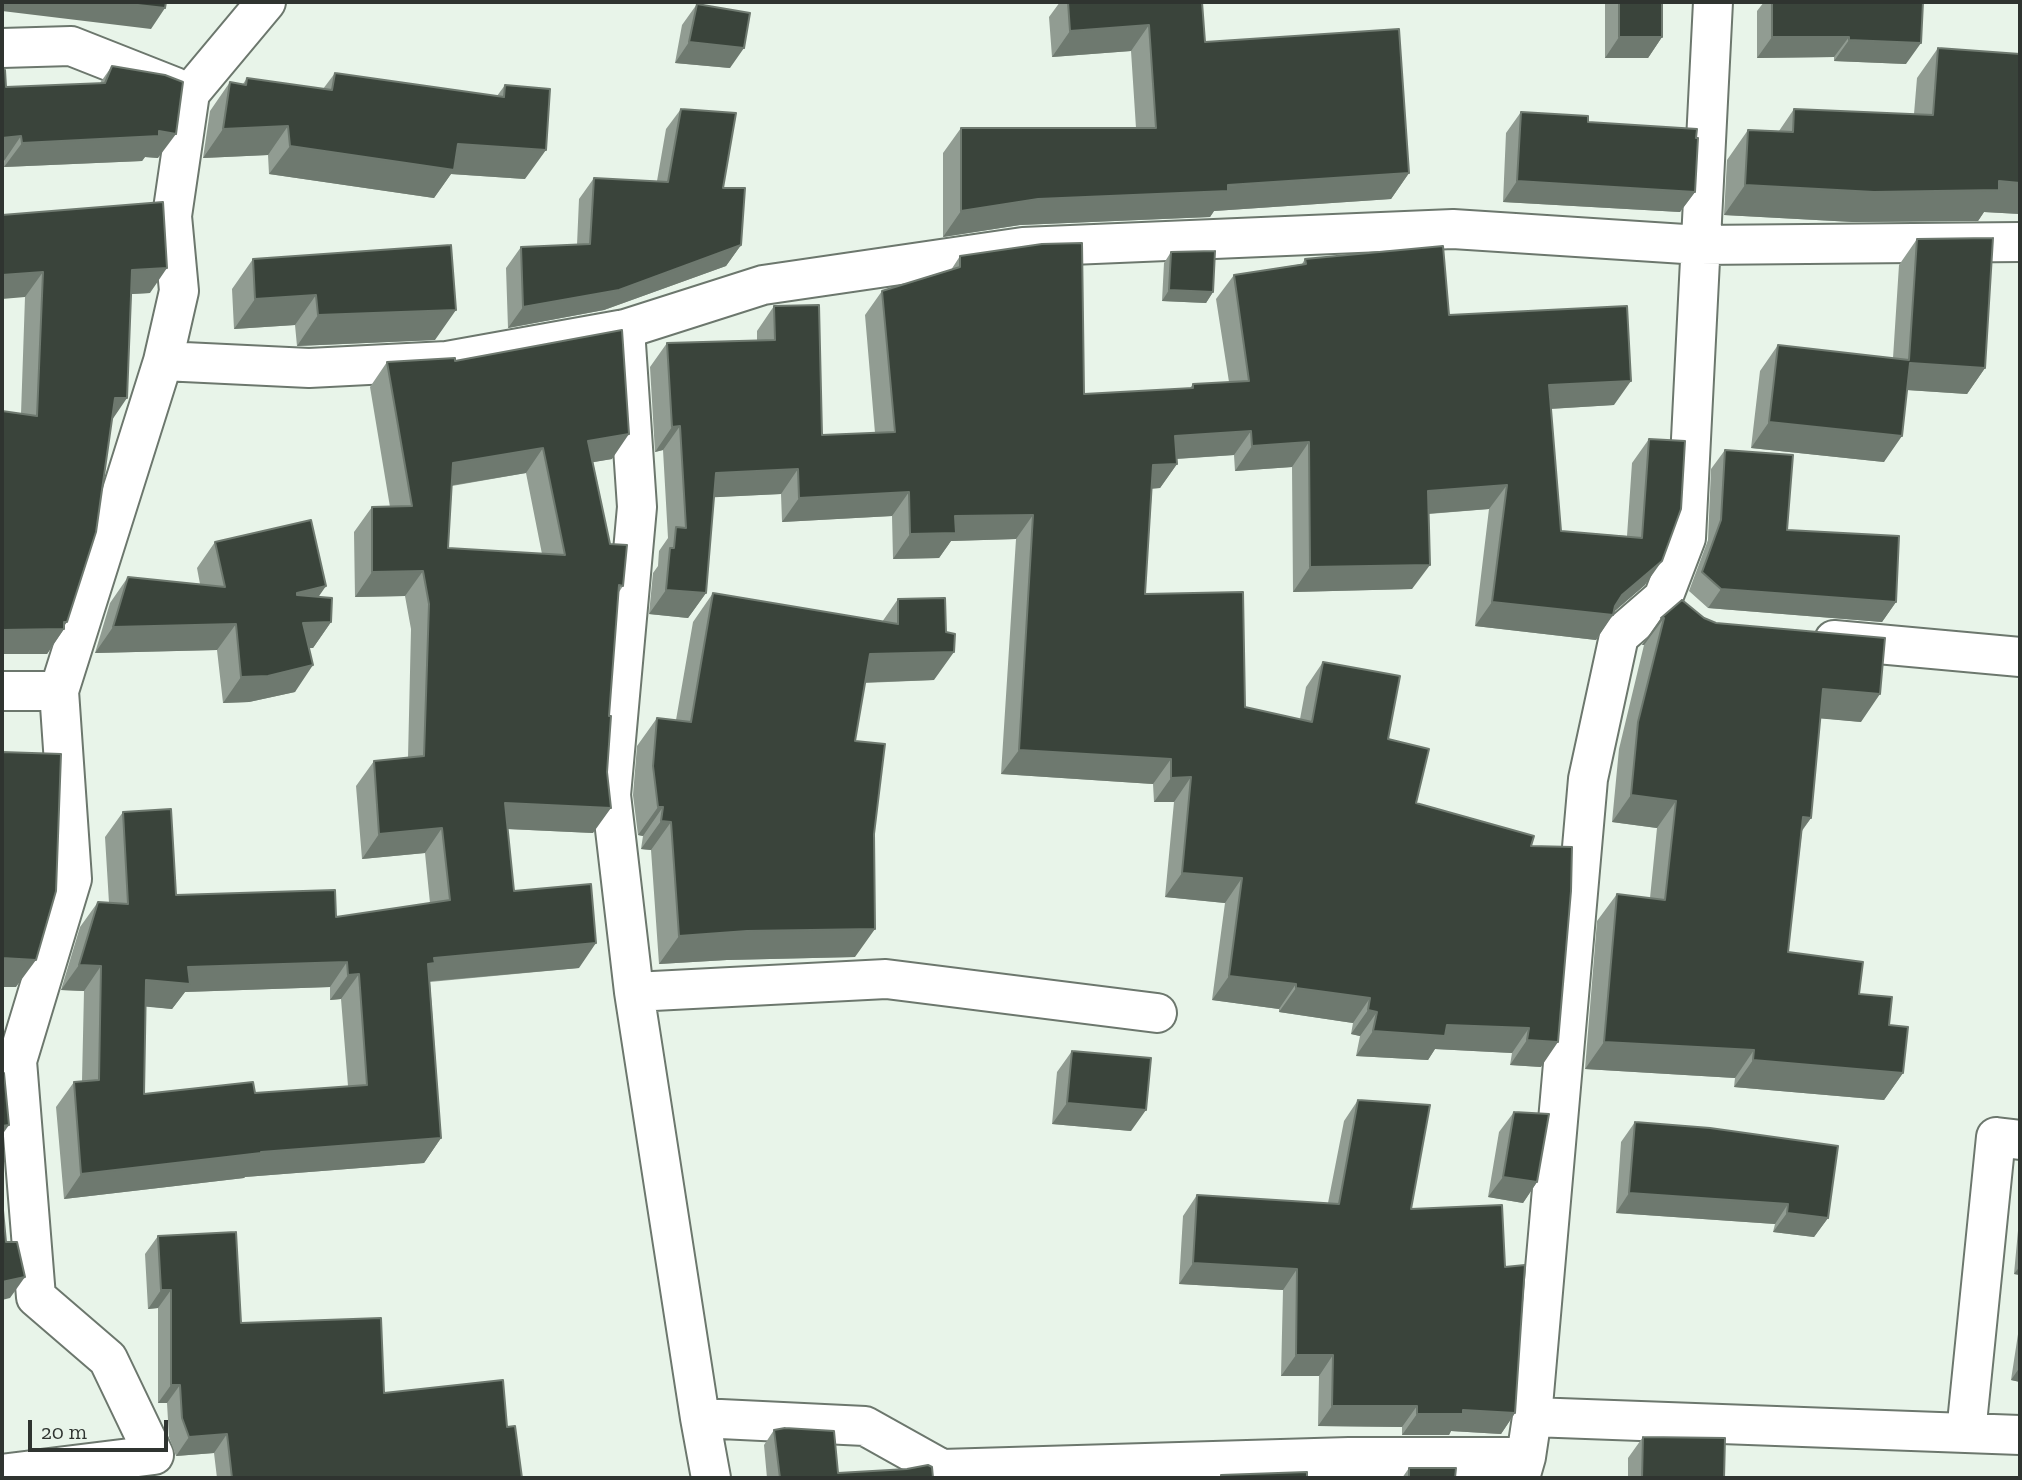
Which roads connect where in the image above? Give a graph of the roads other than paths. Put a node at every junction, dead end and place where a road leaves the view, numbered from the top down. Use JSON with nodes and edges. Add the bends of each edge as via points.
{"nodes":[{"id":1,"x":266,"y":2,"type":"edge"},
{"id":2,"x":1713,"y":2,"type":"edge"},
{"id":3,"x":2,"y":48,"type":"edge"},
{"id":4,"x":190,"y":93,"type":"junction"},
{"id":5,"x":2020,"y":242,"type":"edge"},
{"id":6,"x":1700,"y":244,"type":"junction"},
{"id":7,"x":625,"y":330,"type":"junction"},
{"id":8,"x":163,"y":362,"type":"junction"},
{"id":9,"x":1806,"y":638,"type":"edge"},
{"id":10,"x":2020,"y":657,"type":"edge"},
{"id":11,"x":2,"y":691,"type":"edge"},
{"id":12,"x":59,"y":691,"type":"junction"},
{"id":13,"x":634,"y":992,"type":"junction"},
{"id":14,"x":1157,"y":1013,"type":"dead end"},
{"id":15,"x":2020,"y":1140,"type":"edge"},
{"id":16,"x":1532,"y":1417,"type":"junction"},
{"id":17,"x":700,"y":1418,"type":"junction"},
{"id":18,"x":1966,"y":1433,"type":"junction"},
{"id":19,"x":2020,"y":1435,"type":"edge"},
{"id":20,"x":1523,"y":1468,"type":"edge"},
{"id":21,"x":2,"y":1474,"type":"edge"},
{"id":22,"x":943,"y":1474,"type":"edge"},
{"id":23,"x":711,"y":1478,"type":"edge"}],
"edges":[{"from":1,"to":4,"type":"street"},
{"from":2,"to":6,"type":"street"},
{"from":3,"to":4,"type":"street","via":[[71,46]]},
{"from":4,"to":8,"type":"street","via":[[172,216],[179,291]]},
{"from":5,"to":6,"type":"street"},
{"from":6,"to":7,"type":"street","via":[[1453,229],[1023,247],[763,285]]},
{"from":6,"to":16,"type":"street","via":[[1686,538],[1677,609],[1619,636],[1588,779]]},
{"from":7,"to":8,"type":"street","via":[[447,361],[309,368]]},
{"from":7,"to":13,"type":"street","via":[[637,506],[611,795]]},
{"from":8,"to":12,"type":"street"},
{"from":9,"to":10,"type":"street"},
{"from":11,"to":12,"type":"street"},
{"from":12,"to":21,"type":"street","via":[[72,879],[17,1061],[36,1297],[108,1359],[154,1455]]},
{"from":13,"to":14,"type":"street","via":[[886,979]]},
{"from":13,"to":17,"type":"street"},
{"from":15,"to":18,"type":"street","via":[[1996,1137]]},
{"from":16,"to":18,"type":"street"},
{"from":16,"to":20,"type":"street"},
{"from":17,"to":22,"type":"street","via":[[865,1426]]},
{"from":17,"to":23,"type":"street"},
{"from":18,"to":19,"type":"street"},
{"from":20,"to":22,"type":"street","via":[[1349,1457]]}]}
